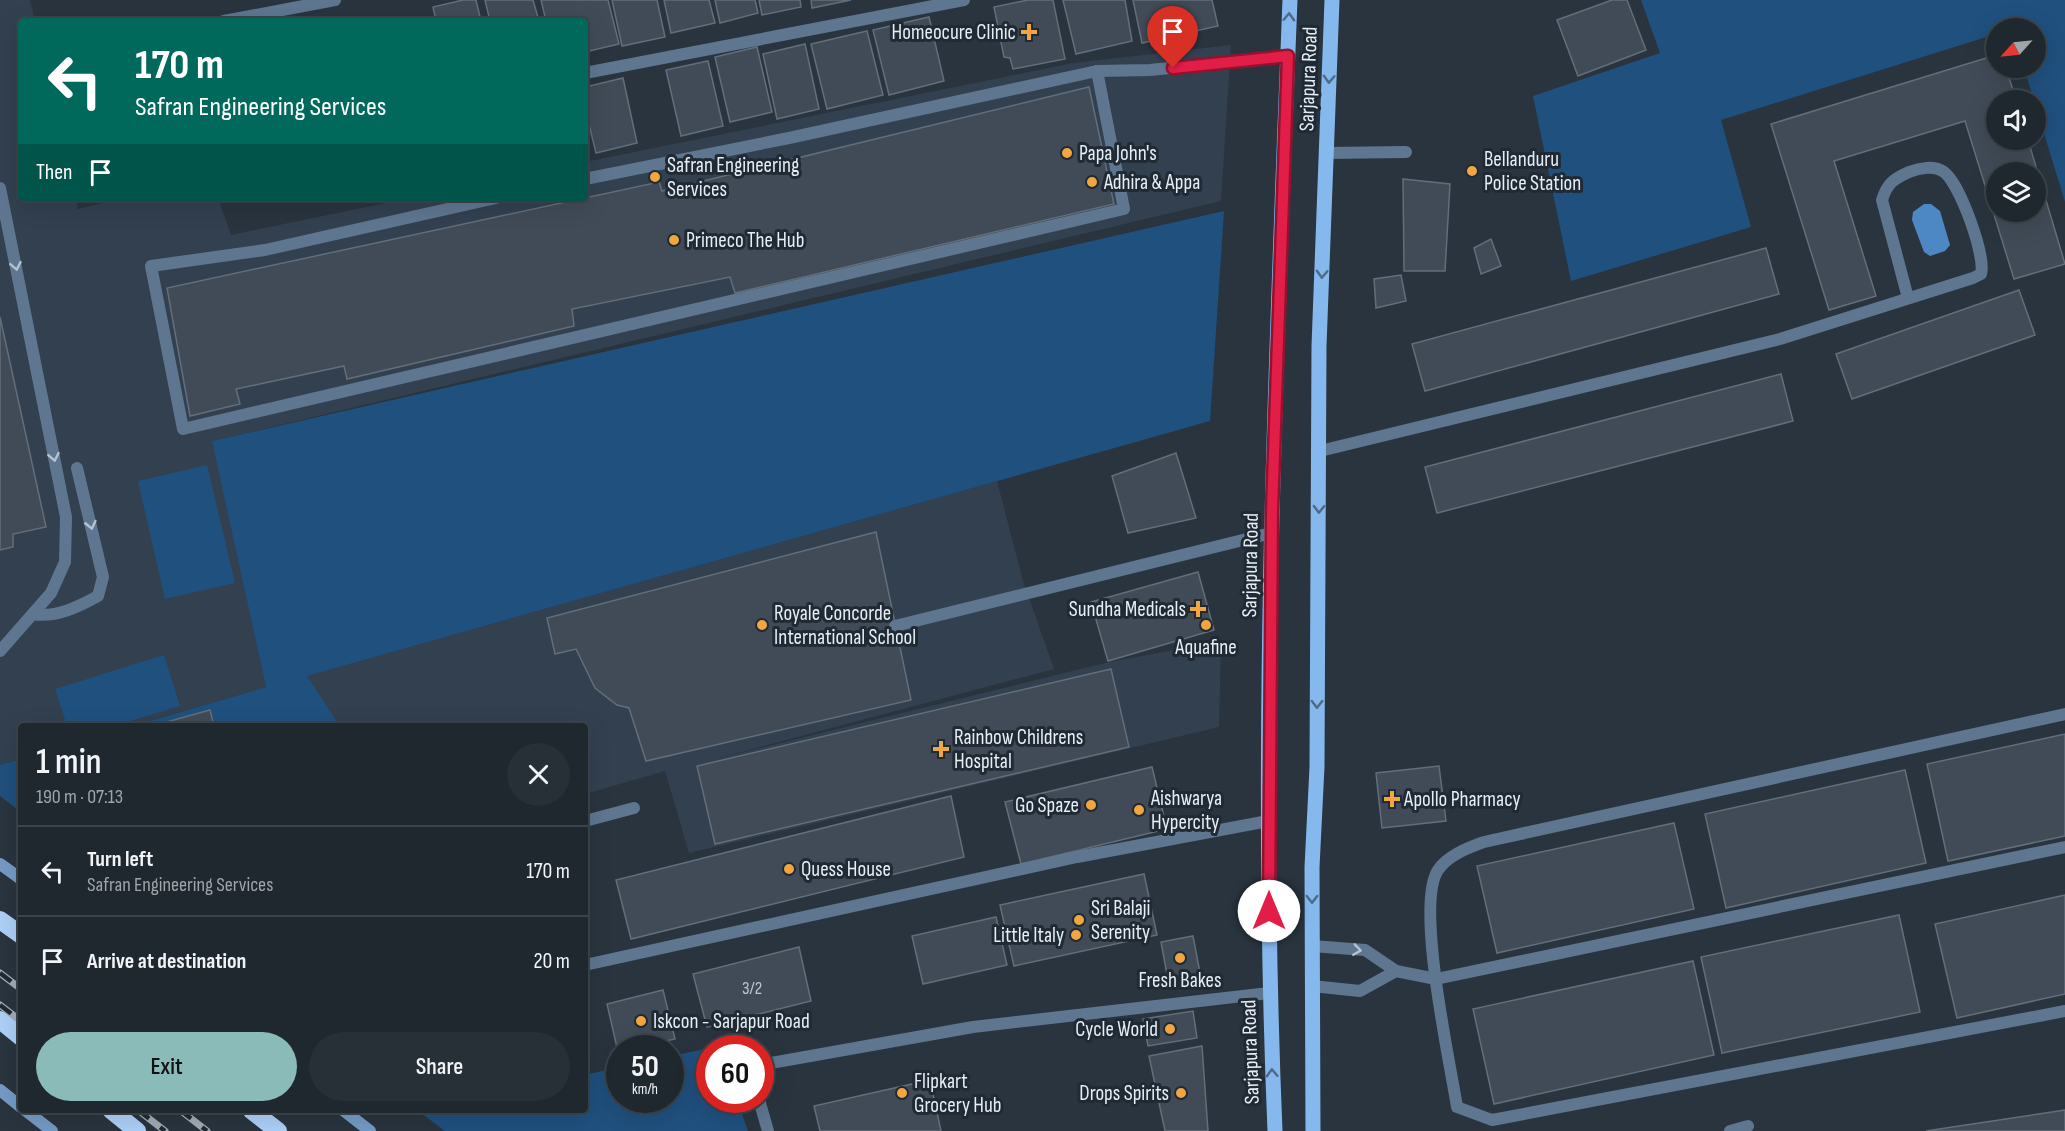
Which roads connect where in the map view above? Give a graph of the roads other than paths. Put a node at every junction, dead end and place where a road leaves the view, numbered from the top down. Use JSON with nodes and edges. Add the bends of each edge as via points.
{"nodes":[{"id":1,"x":335,"y":0,"type":"edge"},
{"id":2,"x":964,"y":0,"type":"edge"},
{"id":3,"x":1290,"y":0,"type":"edge"},
{"id":4,"x":1332,"y":0,"type":"edge"},
{"id":5,"x":240,"y":18,"type":"edge"},
{"id":6,"x":1288,"y":56,"type":"junction"},
{"id":7,"x":1097,"y":71,"type":"junction"},
{"id":8,"x":588,"y":72,"type":"edge"},
{"id":9,"x":1406,"y":152,"type":"dead end"},
{"id":10,"x":1326,"y":153,"type":"junction"},
{"id":11,"x":588,"y":178,"type":"edge"},
{"id":12,"x":0,"y":188,"type":"edge"},
{"id":13,"x":483,"y":201,"type":"edge"},
{"id":14,"x":1908,"y":298,"type":"junction"},
{"id":15,"x":1320,"y":451,"type":"junction"},
{"id":16,"x":77,"y":468,"type":"dead end"},
{"id":17,"x":1271,"y":533,"type":"junction"},
{"id":18,"x":33,"y":614,"type":"junction"},
{"id":19,"x":895,"y":626,"type":"dead end"},
{"id":20,"x":0,"y":651,"type":"edge"},
{"id":21,"x":2065,"y":714,"type":"edge"},
{"id":22,"x":634,"y":808,"type":"dead end"},
{"id":23,"x":588,"y":820,"type":"edge"},
{"id":24,"x":1268,"y":821,"type":"junction"},
{"id":25,"x":2065,"y":847,"type":"edge"},
{"id":26,"x":0,"y":864,"type":"edge"},
{"id":27,"x":18,"y":877,"type":"edge"},
{"id":28,"x":0,"y":920,"type":"edge"},
{"id":29,"x":18,"y":933,"type":"edge"},
{"id":30,"x":1312,"y":946,"type":"junction"},
{"id":31,"x":588,"y":964,"type":"edge"},
{"id":32,"x":1396,"y":971,"type":"junction"},
{"id":33,"x":1436,"y":979,"type":"junction"},
{"id":34,"x":1312,"y":986,"type":"junction"},
{"id":35,"x":1269,"y":993,"type":"junction"},
{"id":36,"x":2065,"y":1011,"type":"edge"},
{"id":37,"x":0,"y":1020,"type":"edge"},
{"id":38,"x":18,"y":1035,"type":"edge"},
{"id":39,"x":774,"y":1063,"type":"edge"},
{"id":40,"x":0,"y":1090,"type":"edge"},
{"id":41,"x":18,"y":1105,"type":"edge"},
{"id":42,"x":29,"y":1113,"type":"edge"},
{"id":43,"x":115,"y":1113,"type":"edge"},
{"id":44,"x":255,"y":1113,"type":"edge"},
{"id":45,"x":347,"y":1113,"type":"edge"},
{"id":46,"x":763,"y":1113,"type":"edge"},
{"id":47,"x":1748,"y":1126,"type":"dead end"},
{"id":48,"x":52,"y":1131,"type":"edge"},
{"id":49,"x":137,"y":1131,"type":"edge"},
{"id":50,"x":278,"y":1131,"type":"edge"},
{"id":51,"x":370,"y":1131,"type":"edge"},
{"id":52,"x":768,"y":1131,"type":"edge"},
{"id":53,"x":1275,"y":1131,"type":"edge"},
{"id":54,"x":1313,"y":1131,"type":"edge"},
{"id":55,"x":1730,"y":1131,"type":"edge"}],
"edges":[{"from":1,"to":5,"type":"street"},
{"from":2,"to":8,"type":"street"},
{"from":6,"to":3,"type":"main road","name":"Sarjapura Road","one_way":true},
{"from":4,"to":10,"type":"main road","name":"Sarjapura Road","one_way":true},
{"from":6,"to":7,"type":"street"},
{"from":6,"to":17,"type":"main road","name":"Sarjapura Road"},
{"from":7,"to":11,"type":"street"},
{"from":7,"to":13,"type":"street","via":[[1124,209],[183,429],[152,266],[265,250]]},
{"from":9,"to":10,"type":"street"},
{"from":10,"to":15,"type":"main road","name":"Sarjapura Road","one_way":true,"via":[[1319,346]]},
{"from":12,"to":18,"type":"street","one_way":true,"via":[[66,517],[66,562],[51,593]]},
{"from":14,"to":14,"type":"street","via":[[1981,274],[1982,258],[1958,191],[1944,172],[1933,168],[1915,169],[1893,180],[1881,200]]},
{"from":14,"to":15,"type":"street","via":[[1780,339]]},
{"from":15,"to":30,"type":"main road","name":"Sarjapura Road","one_way":true},
{"from":16,"to":18,"type":"street","one_way":true,"via":[[103,577],[98,596],[45,616]]},
{"from":17,"to":19,"type":"street"},
{"from":17,"to":24,"type":"main road","name":"Sarjapura Road"},
{"from":18,"to":20,"type":"street"},
{"from":21,"to":33,"type":"street","via":[[1484,842],[1458,852],[1437,871],[1430,902]]},
{"from":22,"to":23,"type":"street"},
{"from":24,"to":31,"type":"street","via":[[1077,857]]},
{"from":24,"to":35,"type":"main road","name":"Sarjapura Road"},
{"from":25,"to":33,"type":"street"},
{"from":26,"to":27,"type":"street"},
{"from":28,"to":29,"type":"highway"},
{"from":30,"to":32,"type":"street","one_way":true,"via":[[1365,950]]},
{"from":30,"to":34,"type":"main road","name":"Sarjapura Road"},
{"from":32,"to":33,"type":"street"},
{"from":32,"to":34,"type":"street","via":[[1360,991]]},
{"from":33,"to":36,"type":"street","via":[[1457,1107],[1492,1120]]},
{"from":34,"to":54,"type":"main road","name":"Sarjapura Road"},
{"from":35,"to":39,"type":"street","via":[[973,1027]]},
{"from":53,"to":35,"type":"main road","name":"Sarjapura Road","one_way":true},
{"from":37,"to":38,"type":"highway"},
{"from":40,"to":41,"type":"street"},
{"from":42,"to":48,"type":"street"},
{"from":43,"to":49,"type":"highway"},
{"from":44,"to":50,"type":"highway"},
{"from":45,"to":51,"type":"street"},
{"from":46,"to":52,"type":"street"},
{"from":47,"to":55,"type":"street"}]}
